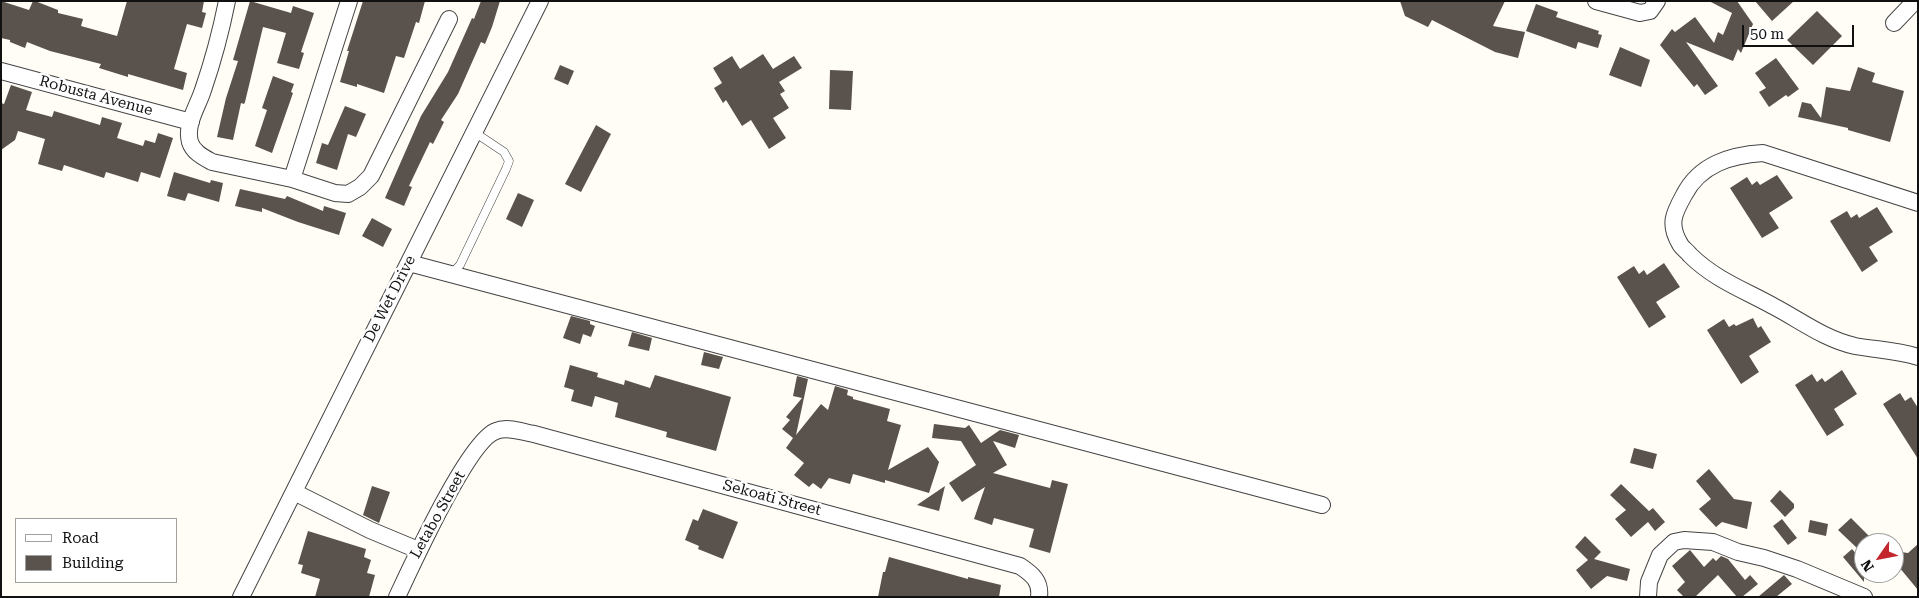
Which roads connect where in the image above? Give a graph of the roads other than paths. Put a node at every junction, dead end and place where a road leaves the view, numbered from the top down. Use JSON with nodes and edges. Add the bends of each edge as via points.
{"nodes":[{"id":1,"x":227,"y":1,"type":"edge"},
{"id":2,"x":349,"y":1,"type":"edge"},
{"id":3,"x":540,"y":1,"type":"edge"},
{"id":4,"x":1596,"y":1,"type":"edge"},
{"id":5,"x":1657,"y":1,"type":"edge"},
{"id":6,"x":1915,"y":1,"type":"edge"},
{"id":7,"x":449,"y":19,"type":"dead end"},
{"id":8,"x":1894,"y":23,"type":"dead end"},
{"id":9,"x":1,"y":71,"type":"edge"},
{"id":10,"x":191,"y":122,"type":"junction"},
{"id":11,"x":474,"y":132,"type":"junction"},
{"id":12,"x":292,"y":179,"type":"junction"},
{"id":13,"x":1918,"y":203,"type":"edge"},
{"id":14,"x":409,"y":263,"type":"junction"},
{"id":15,"x":447,"y":273,"type":"junction"},
{"id":16,"x":1918,"y":357,"type":"edge"},
{"id":17,"x":485,"y":437,"type":"joint"},
{"id":18,"x":294,"y":492,"type":"junction"},
{"id":19,"x":1322,"y":505,"type":"dead end"},
{"id":20,"x":418,"y":550,"type":"junction"},
{"id":21,"x":241,"y":597,"type":"edge"},
{"id":22,"x":397,"y":597,"type":"edge"},
{"id":23,"x":1039,"y":597,"type":"edge"},
{"id":24,"x":1648,"y":597,"type":"edge"},
{"id":25,"x":1864,"y":597,"type":"edge"}],
"edges":[{"from":1,"to":10,"type":"street"},
{"from":2,"to":12,"type":"street"},
{"from":3,"to":11,"type":"street","name":"De Wet Drive"},
{"from":4,"to":5,"type":"street","via":[[1640,13],[1650,11]]},
{"from":6,"to":8,"type":"street"},
{"from":7,"to":12,"type":"street","via":[[371,176],[348,194]]},
{"from":9,"to":10,"type":"street","name":"Robusta Avenue"},
{"from":10,"to":12,"type":"street","via":[[190,143],[203,157],[212,162]]},
{"from":11,"to":14,"type":"street","name":"De Wet Drive"},
{"from":11,"to":15,"type":"lane","via":[[504,152],[508,161],[460,265]]},
{"from":13,"to":16,"type":"street","via":[[1764,153],[1739,155],[1712,166],[1690,184],[1673,214],[1674,231],[1680,245],[1719,278],[1817,332],[1854,346],[1901,351]]},
{"from":14,"to":15,"type":"street"},
{"from":14,"to":18,"type":"street","name":"De Wet Drive"},
{"from":15,"to":19,"type":"street"},
{"from":17,"to":20,"type":"street","name":"Letabo Street"},
{"from":17,"to":23,"type":"street","name":"Sekoati Street","via":[[505,429],[534,434],[1020,566],[1039,584]]},
{"from":18,"to":20,"type":"street"},
{"from":18,"to":21,"type":"street","name":"De Wet Drive"},
{"from":20,"to":22,"type":"street","name":"Letabo Street"},
{"from":24,"to":25,"type":"street","via":[[1649,582],[1660,555],[1674,542],[1684,540],[1713,542],[1764,558]]}]}
